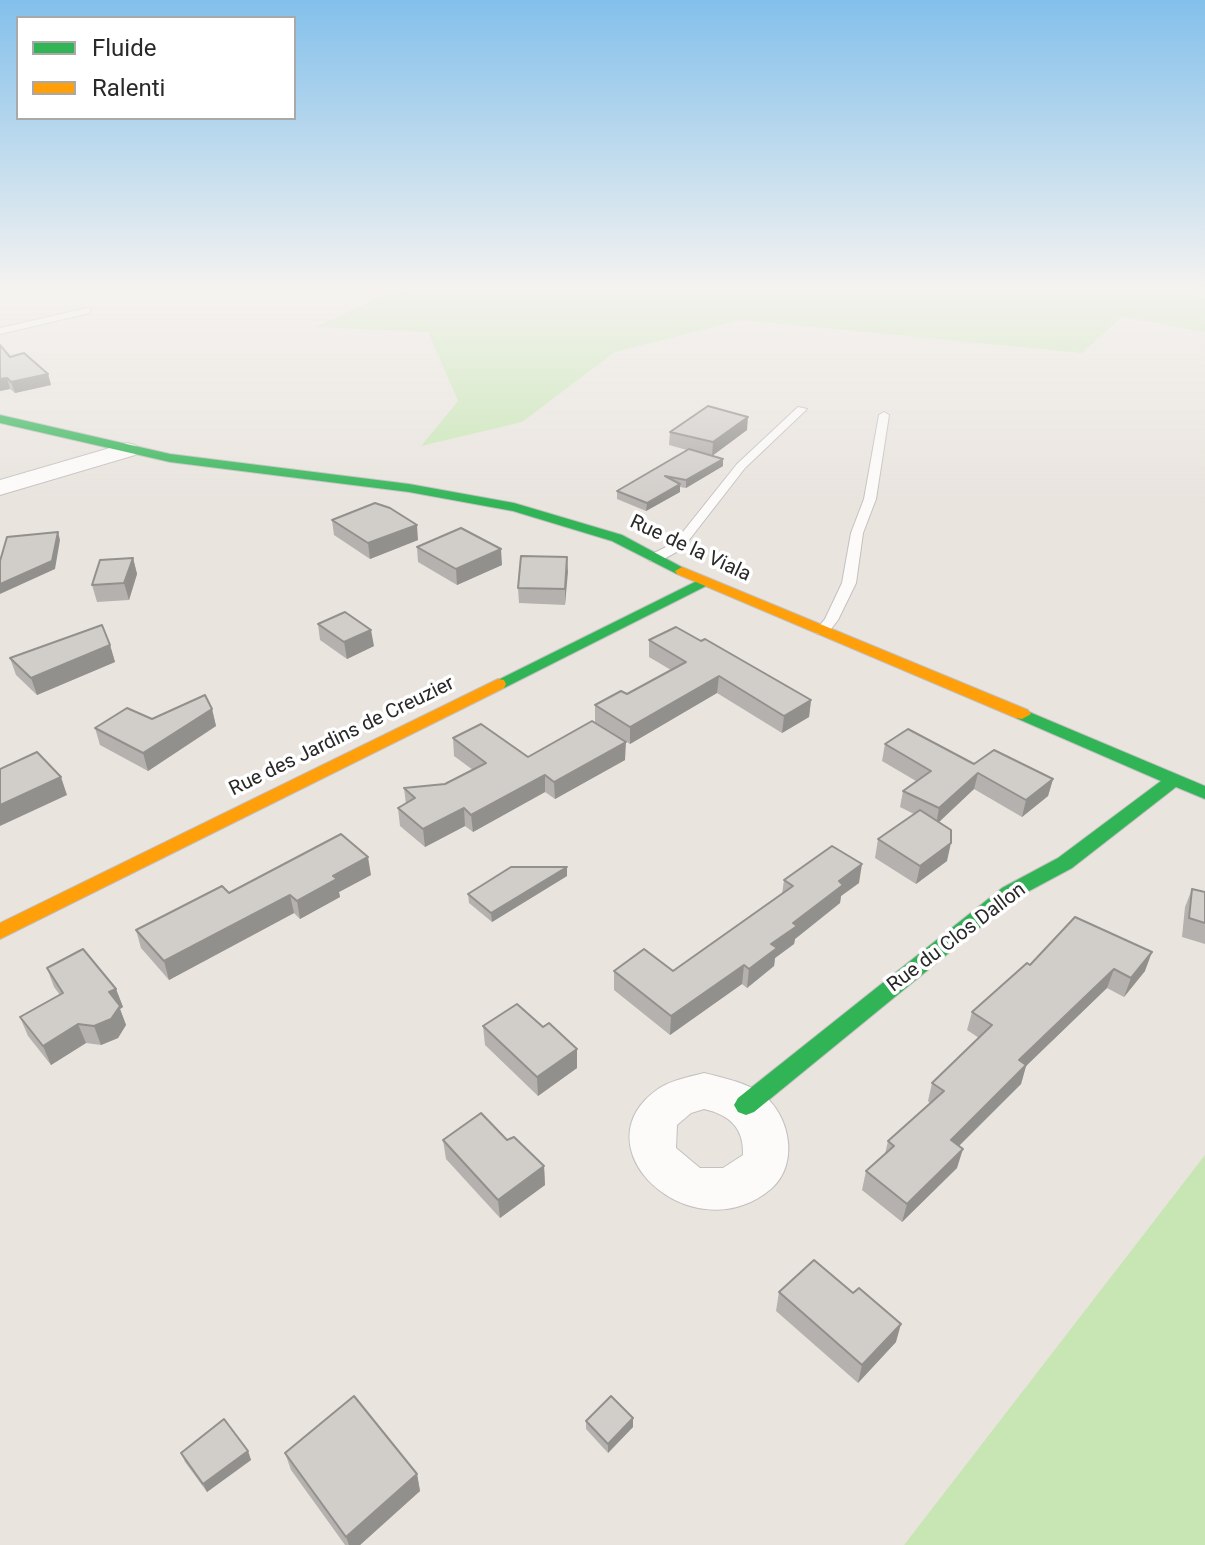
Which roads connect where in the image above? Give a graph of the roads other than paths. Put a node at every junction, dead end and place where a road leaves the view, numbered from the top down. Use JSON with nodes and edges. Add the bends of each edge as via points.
{"nodes":[{"id":1,"x":802,"y":409,"type":"dead end"},
{"id":2,"x":884,"y":415,"type":"dead end"},
{"id":3,"x":0,"y":419,"type":"edge"},
{"id":4,"x":127,"y":450,"type":"junction"},
{"id":5,"x":0,"y":488,"type":"edge"},
{"id":6,"x":655,"y":558,"type":"junction"},
{"id":7,"x":703,"y":582,"type":"junction"},
{"id":8,"x":822,"y":631,"type":"junction"},
{"id":9,"x":1174,"y":780,"type":"junction"},
{"id":10,"x":1205,"y":793,"type":"edge"},
{"id":11,"x":0,"y":932,"type":"edge"},
{"id":12,"x":746,"y":1105,"type":"dead end"}],
"edges":[{"from":1,"to":6,"type":"lane","via":[[741,466],[678,546]]},
{"from":2,"to":8,"type":"lane","via":[[849,583]]},
{"from":3,"to":4,"type":"street","name":"Rue de la Viala"},
{"from":4,"to":5,"type":"street"},
{"from":4,"to":6,"type":"street","name":"Rue de la Viala","via":[[496,503],[605,534]]},
{"from":6,"to":7,"type":"street","name":"Rue de la Viala"},
{"from":7,"to":8,"type":"street","name":"Rue de la Viala"},
{"from":7,"to":11,"type":"street","name":"Rue des Jardins de Creuzier"},
{"from":8,"to":9,"type":"street","name":"Rue de la Viala"},
{"from":9,"to":10,"type":"street","name":"Rue de la Viala"},
{"from":9,"to":12,"type":"street","name":"Rue du Clos Dallon","via":[[1065,863],[1009,893]]}]}
